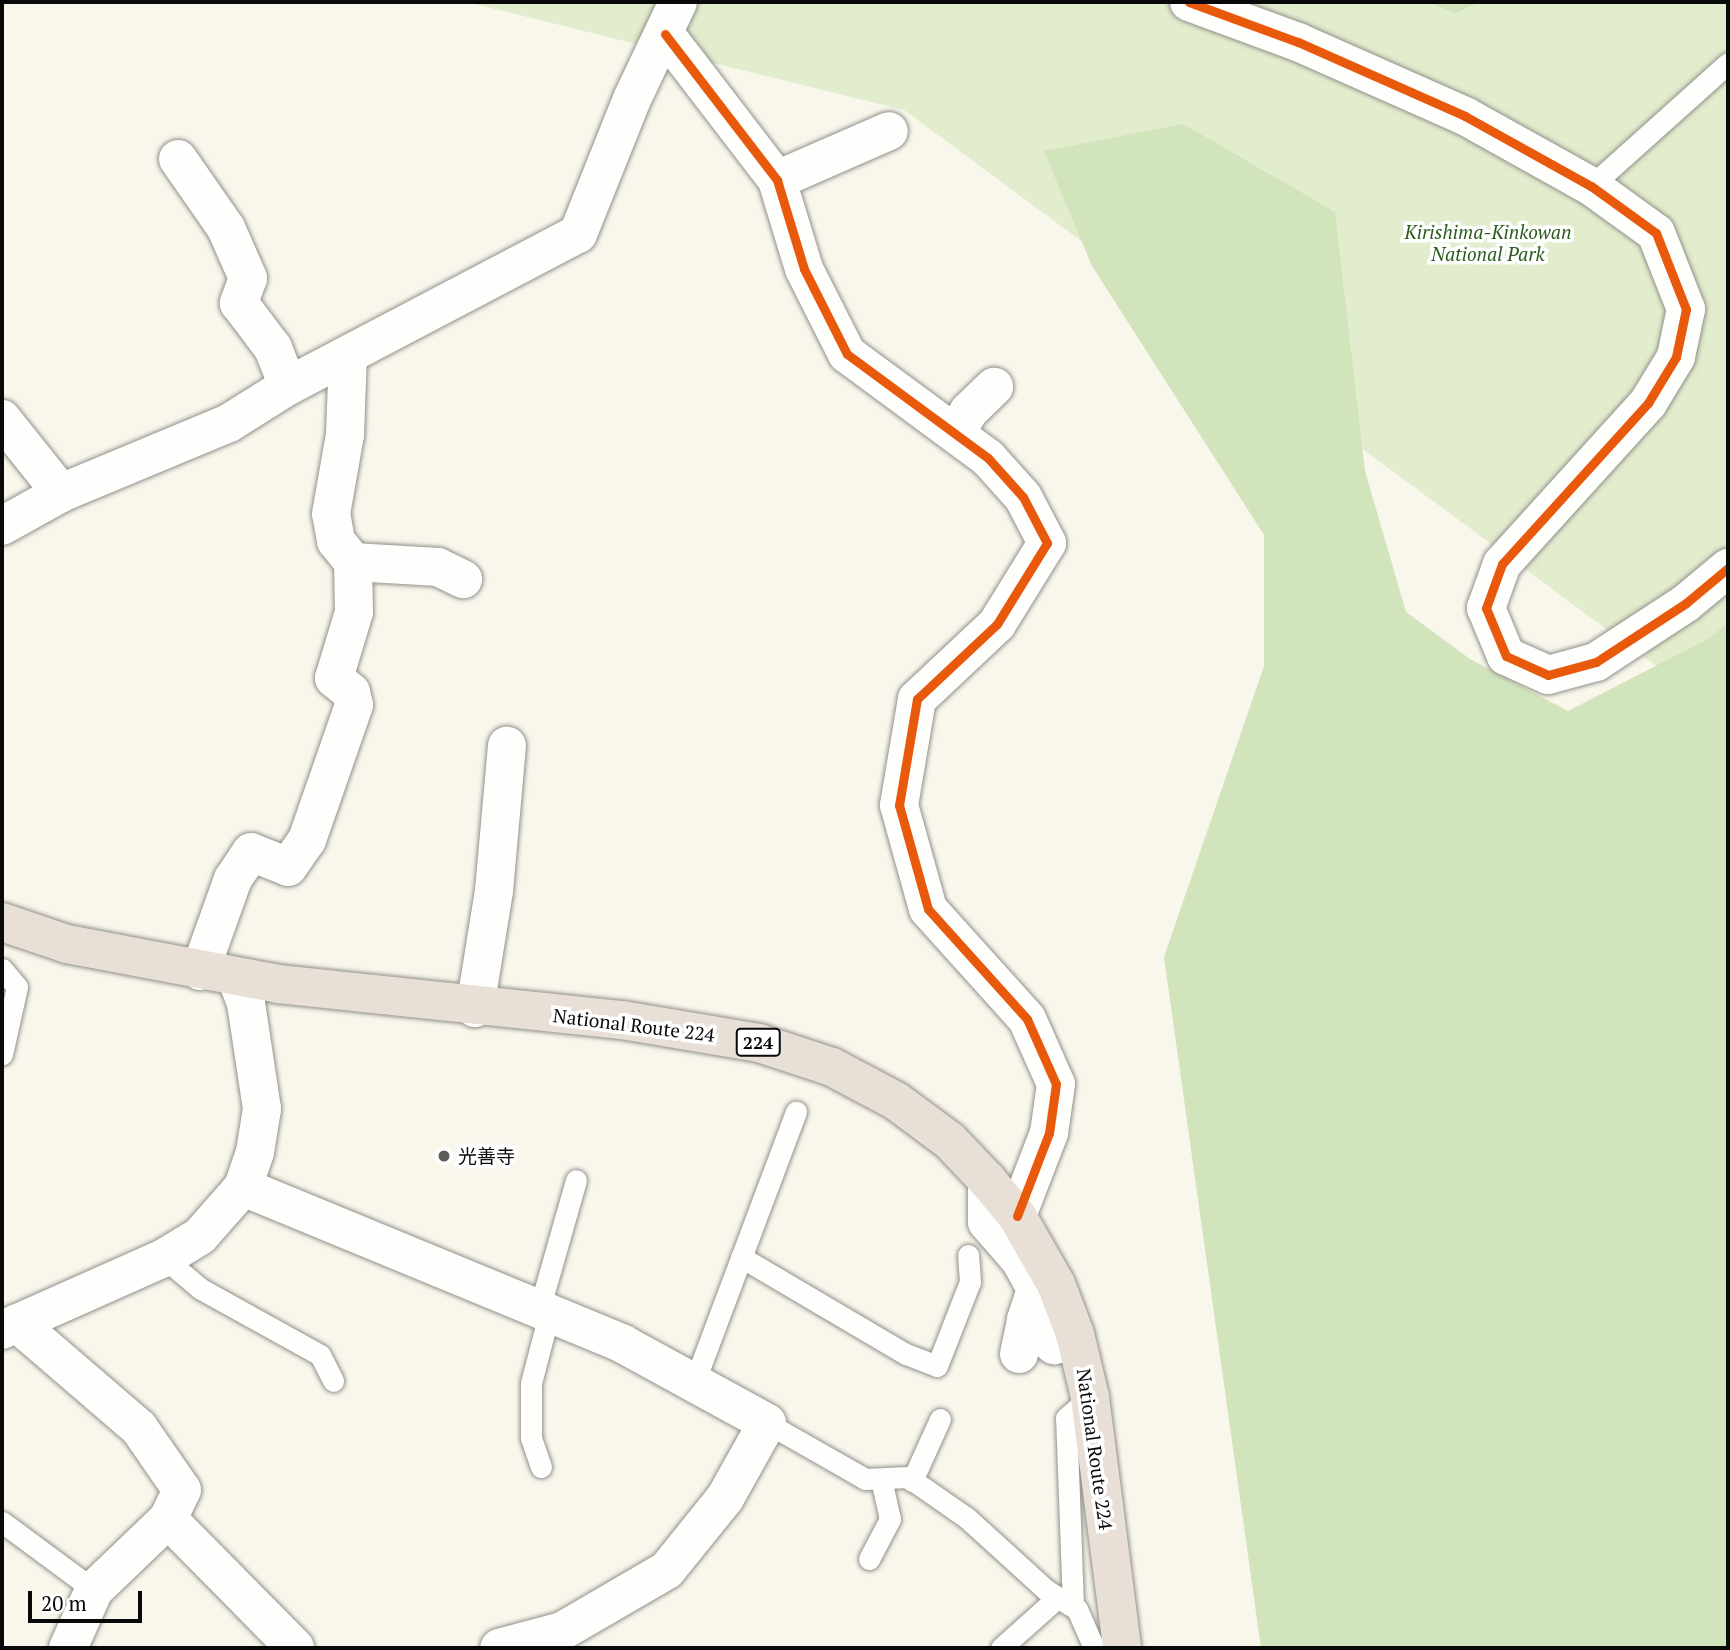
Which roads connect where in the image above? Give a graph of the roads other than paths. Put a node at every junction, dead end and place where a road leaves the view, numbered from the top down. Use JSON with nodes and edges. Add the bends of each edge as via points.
{"nodes":[{"id":1,"x":1189,"y":2,"type":"edge"},
{"id":2,"x":671,"y":18,"type":"edge"},
{"id":3,"x":1728,"y":63,"type":"edge"},
{"id":4,"x":889,"y":131,"type":"dead end"},
{"id":5,"x":178,"y":159,"type":"dead end"},
{"id":6,"x":777,"y":180,"type":"junction"},
{"id":7,"x":1591,"y":186,"type":"junction"},
{"id":8,"x":348,"y":355,"type":"junction"},
{"id":9,"x":288,"y":386,"type":"junction"},
{"id":10,"x":994,"y":387,"type":"dead end"},
{"id":11,"x":2,"y":419,"type":"edge"},
{"id":12,"x":956,"y":433,"type":"junction"},
{"id":13,"x":61,"y":494,"type":"junction"},
{"id":14,"x":2,"y":526,"type":"edge"},
{"id":15,"x":353,"y":562,"type":"junction"},
{"id":16,"x":1728,"y":568,"type":"edge"},
{"id":17,"x":463,"y":579,"type":"dead end"},
{"id":18,"x":507,"y":746,"type":"dead end"},
{"id":19,"x":2,"y":922,"type":"edge"},
{"id":20,"x":2,"y":969,"type":"edge"},
{"id":21,"x":218,"y":974,"type":"junction"},
{"id":22,"x":475,"y":1008,"type":"junction"},
{"id":23,"x":2,"y":1054,"type":"edge"},
{"id":24,"x":796,"y":1112,"type":"dead end"},
{"id":25,"x":576,"y":1180,"type":"dead end"},
{"id":26,"x":987,"y":1180,"type":"junction"},
{"id":27,"x":243,"y":1187,"type":"junction"},
{"id":28,"x":1017,"y":1216,"type":"junction"},
{"id":29,"x":968,"y":1255,"type":"dead end"},
{"id":30,"x":741,"y":1257,"type":"junction"},
{"id":31,"x":164,"y":1258,"type":"junction"},
{"id":32,"x":544,"y":1312,"type":"junction"},
{"id":33,"x":9,"y":1326,"type":"edge"},
{"id":34,"x":1033,"y":1340,"type":"dead end"},
{"id":35,"x":333,"y":1381,"type":"dead end"},
{"id":36,"x":694,"y":1383,"type":"junction"},
{"id":37,"x":1090,"y":1397,"type":"junction"},
{"id":38,"x":940,"y":1419,"type":"dead end"},
{"id":39,"x":767,"y":1423,"type":"junction"},
{"id":40,"x":541,"y":1467,"type":"dead end"},
{"id":41,"x":881,"y":1479,"type":"junction"},
{"id":42,"x":912,"y":1480,"type":"junction"},
{"id":43,"x":168,"y":1519,"type":"junction"},
{"id":44,"x":2,"y":1521,"type":"edge"},
{"id":45,"x":869,"y":1559,"type":"dead end"},
{"id":46,"x":94,"y":1590,"type":"junction"},
{"id":47,"x":1065,"y":1602,"type":"junction"},
{"id":48,"x":68,"y":1648,"type":"edge"},
{"id":49,"x":295,"y":1648,"type":"edge"},
{"id":50,"x":499,"y":1648,"type":"edge"},
{"id":51,"x":1001,"y":1648,"type":"edge"},
{"id":52,"x":1094,"y":1648,"type":"edge"},
{"id":53,"x":1122,"y":1648,"type":"edge"}],
"edges":[{"from":1,"to":7,"type":"street","via":[[1298,42],[1465,116]]},
{"from":2,"to":6,"type":"street"},
{"from":2,"to":8,"type":"street","via":[[632,99],[578,234]]},
{"from":3,"to":7,"type":"lane"},
{"from":4,"to":6,"type":"street"},
{"from":5,"to":9,"type":"street","via":[[226,228],[248,278],[239,303],[273,348]]},
{"from":6,"to":12,"type":"street","via":[[804,269],[847,354]]},
{"from":7,"to":16,"type":"street","via":[[1656,233],[1686,309],[1676,356],[1648,403],[1502,564],[1486,608],[1506,656],[1548,675],[1596,662],[1686,603]]},
{"from":8,"to":9,"type":"street"},
{"from":8,"to":15,"type":"street","via":[[345,435],[331,514],[336,541]]},
{"from":9,"to":13,"type":"street","via":[[229,424]]},
{"from":10,"to":12,"type":"street","via":[[969,411]]},
{"from":11,"to":13,"type":"street"},
{"from":12,"to":28,"type":"street","via":[[988,457],[1023,497],[1047,543],[997,624],[918,699],[899,805],[928,909],[1027,1019],[1056,1084],[1049,1133]]},
{"from":13,"to":14,"type":"street"},
{"from":15,"to":17,"type":"street","via":[[438,567]]},
{"from":15,"to":21,"type":"street","via":[[354,611],[334,678],[351,692],[354,705],[307,840],[288,867],[251,852],[233,879]]},
{"from":18,"to":22,"type":"street","via":[[494,891]]},
{"from":19,"to":21,"type":"highway","name":"National Route 224","number":"224","via":[[67,944]]},
{"from":20,"to":23,"type":"lane","via":[[17,987]]},
{"from":21,"to":22,"type":"highway","name":"National Route 224","number":"224"},
{"from":21,"to":27,"type":"street","via":[[251,1029],[262,1110],[256,1152]]},
{"from":22,"to":26,"type":"highway","name":"National Route 224","number":"224","via":[[622,1020],[732,1038],[832,1067],[907,1109],[950,1141]]},
{"from":24,"to":30,"type":"lane"},
{"from":25,"to":32,"type":"lane"},
{"from":26,"to":28,"type":"highway","name":"National Route 224","number":"224"},
{"from":26,"to":34,"type":"street","via":[[987,1222],[1020,1260],[1036,1289]]},
{"from":27,"to":31,"type":"street","via":[[200,1236]]},
{"from":27,"to":32,"type":"street"},
{"from":28,"to":37,"type":"highway","name":"National Route 224","number":"224","via":[[1056,1284],[1075,1334]]},
{"from":29,"to":30,"type":"lane","via":[[970,1282],[937,1366],[906,1354]]},
{"from":30,"to":36,"type":"lane"},
{"from":31,"to":33,"type":"street"},
{"from":31,"to":35,"type":"lane","via":[[201,1289],[320,1355]]},
{"from":32,"to":36,"type":"street","via":[[624,1344]]},
{"from":32,"to":40,"type":"lane","via":[[531,1383],[531,1438]]},
{"from":33,"to":43,"type":"street","via":[[139,1428],[182,1490]]},
{"from":36,"to":39,"type":"street"},
{"from":37,"to":47,"type":"lane","via":[[1066,1418]]},
{"from":37,"to":53,"type":"highway","name":"National Route 224","number":"224"},
{"from":38,"to":42,"type":"lane"},
{"from":39,"to":41,"type":"lane","via":[[865,1479]]},
{"from":39,"to":50,"type":"street","via":[[725,1498],[667,1570],[562,1631]]},
{"from":41,"to":42,"type":"lane"},
{"from":41,"to":45,"type":"lane","via":[[890,1519]]},
{"from":42,"to":47,"type":"lane","via":[[967,1518]]},
{"from":43,"to":46,"type":"street"},
{"from":43,"to":49,"type":"street"},
{"from":44,"to":46,"type":"lane"},
{"from":46,"to":48,"type":"street"},
{"from":47,"to":51,"type":"lane"},
{"from":47,"to":52,"type":"lane"}]}
